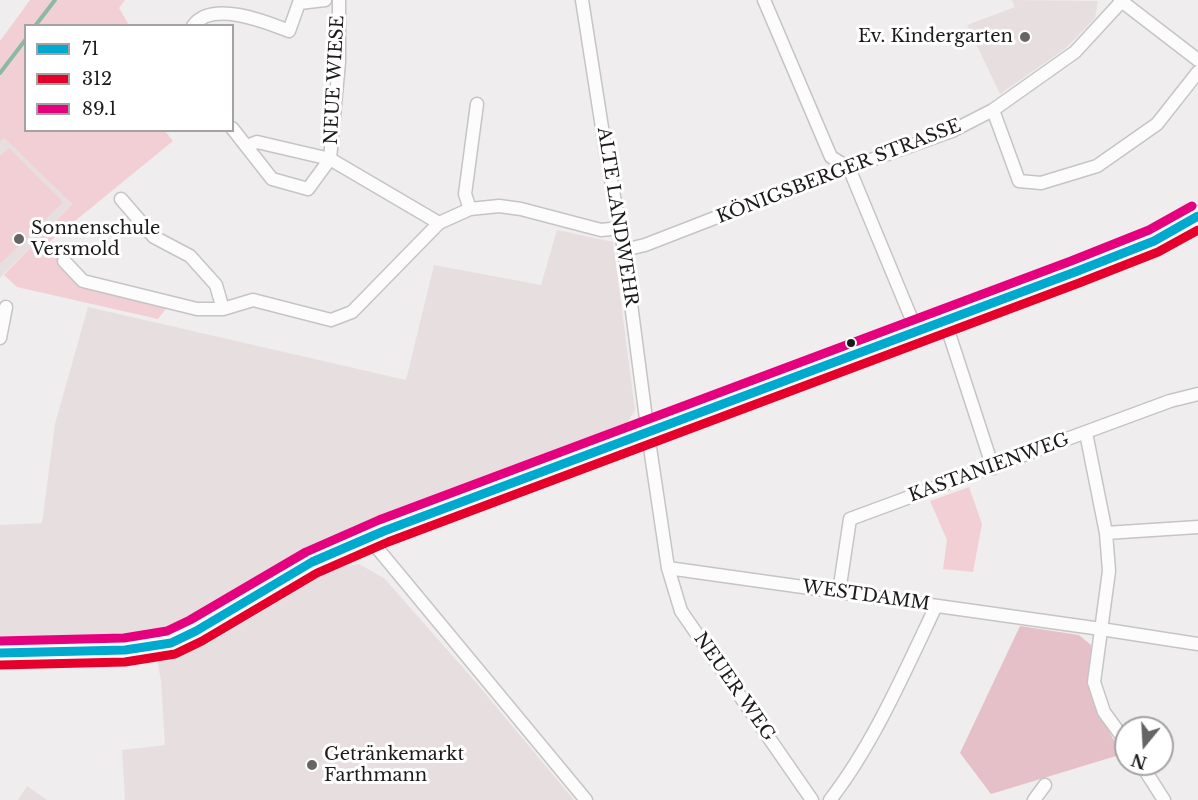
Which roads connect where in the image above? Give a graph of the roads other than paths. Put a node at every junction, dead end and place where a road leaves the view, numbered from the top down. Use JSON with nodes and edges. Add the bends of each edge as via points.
{"nodes":[{"id":1,"x":325,"y":0,"type":"edge"},
{"id":2,"x":339,"y":0,"type":"edge"},
{"id":3,"x":582,"y":0,"type":"edge"},
{"id":4,"x":764,"y":0,"type":"edge"},
{"id":5,"x":1121,"y":1,"type":"edge"},
{"id":6,"x":194,"y":24,"type":"edge"},
{"id":7,"x":1198,"y":60,"type":"edge"},
{"id":8,"x":1198,"y":72,"type":"edge"},
{"id":9,"x":477,"y":104,"type":"dead end"},
{"id":10,"x":993,"y":110,"type":"junction"},
{"id":11,"x":234,"y":130,"type":"edge"},
{"id":12,"x":247,"y":146,"type":"junction"},
{"id":13,"x":330,"y":159,"type":"junction"},
{"id":14,"x":849,"y":168,"type":"junction"},
{"id":15,"x":121,"y":199,"type":"dead end"},
{"id":16,"x":470,"y":209,"type":"junction"},
{"id":17,"x":1198,"y":216,"type":"edge"},
{"id":18,"x":439,"y":223,"type":"junction"},
{"id":19,"x":621,"y":228,"type":"junction"},
{"id":20,"x":624,"y":250,"type":"junction"},
{"id":21,"x":64,"y":261,"type":"dead end"},
{"id":22,"x":6,"y":307,"type":"dead end"},
{"id":23,"x":223,"y":309,"type":"junction"},
{"id":24,"x":945,"y":321,"type":"junction"},
{"id":25,"x":917,"y":332,"type":"junction"},
{"id":26,"x":0,"y":338,"type":"edge"},
{"id":27,"x":1198,"y":394,"type":"edge"},
{"id":28,"x":1086,"y":433,"type":"junction"},
{"id":29,"x":648,"y":434,"type":"junction"},
{"id":30,"x":993,"y":468,"type":"junction"},
{"id":31,"x":1198,"y":527,"type":"edge"},
{"id":32,"x":1106,"y":533,"type":"junction"},
{"id":33,"x":371,"y":536,"type":"junction"},
{"id":34,"x":668,"y":568,"type":"junction"},
{"id":35,"x":839,"y":592,"type":"junction"},
{"id":36,"x":936,"y":606,"type":"junction"},
{"id":37,"x":1101,"y":629,"type":"junction"},
{"id":38,"x":1198,"y":644,"type":"edge"},
{"id":39,"x":0,"y":654,"type":"edge"},
{"id":40,"x":1114,"y":726,"type":"edge"},
{"id":41,"x":1149,"y":776,"type":"edge"},
{"id":42,"x":1045,"y":785,"type":"dead end"},
{"id":43,"x":586,"y":800,"type":"edge"},
{"id":44,"x":812,"y":800,"type":"edge"},
{"id":45,"x":830,"y":800,"type":"edge"},
{"id":46,"x":1034,"y":800,"type":"edge"},
{"id":47,"x":1164,"y":800,"type":"edge"}],
"edges":[{"from":1,"to":6,"type":"street","via":[[299,3],[290,31],[224,9],[208,11],[197,17]]},
{"from":2,"to":13,"type":"street","name":"NEUE WIESE","via":[[339,62]]},
{"from":3,"to":19,"type":"street","name":"ALTE LANDWEHR"},
{"from":4,"to":14,"type":"street","via":[[831,157]]},
{"from":5,"to":7,"type":"street"},
{"from":5,"to":10,"type":"street","name":"KÖNIGSBERGER STRASSE","via":[[1075,52]]},
{"from":8,"to":10,"type":"street","via":[[1157,123],[1140,136],[1097,166],[1041,183],[1019,181]]},
{"from":9,"to":16,"type":"street","via":[[465,194]]},
{"from":10,"to":14,"type":"street","name":"KÖNIGSBERGER STRASSE","via":[[952,131]]},
{"from":11,"to":12,"type":"street","name":"NEUE WIESE"},
{"from":12,"to":13,"type":"street","name":"NEUE WIESE","via":[[257,142]]},
{"from":12,"to":13,"type":"street","name":"NEUE WIESE","via":[[272,179],[308,189]]},
{"from":13,"to":18,"type":"street","name":"NEUE WIESE"},
{"from":14,"to":20,"type":"street","name":"KÖNIGSBERGER STRASSE"},
{"from":14,"to":25,"type":"street"},
{"from":15,"to":23,"type":"street","via":[[154,237],[190,256],[216,285]]},
{"from":16,"to":18,"type":"street"},
{"from":16,"to":19,"type":"street","via":[[499,206],[601,230]]},
{"from":17,"to":24,"type":"main road","via":[[1154,241]]},
{"from":18,"to":23,"type":"street","via":[[352,312],[331,320],[253,300]]},
{"from":19,"to":20,"type":"street","name":"ALTE LANDWEHR"},
{"from":20,"to":29,"type":"street","name":"ALTE LANDWEHR"},
{"from":21,"to":23,"type":"street","via":[[83,281],[197,309]]},
{"from":22,"to":26,"type":"street"},
{"from":24,"to":25,"type":"main road"},
{"from":24,"to":30,"type":"street"},
{"from":25,"to":29,"type":"main road"},
{"from":27,"to":28,"type":"street","name":"KASTANIENWEG"},
{"from":28,"to":30,"type":"street","name":"KASTANIENWEG"},
{"from":28,"to":32,"type":"street"},
{"from":29,"to":33,"type":"main road"},
{"from":29,"to":34,"type":"street"},
{"from":30,"to":35,"type":"street","name":"KASTANIENWEG","via":[[850,519]]},
{"from":31,"to":32,"type":"street"},
{"from":32,"to":37,"type":"street","via":[[1108,571]]},
{"from":33,"to":39,"type":"main road","via":[[312,562],[171,643],[125,650]]},
{"from":33,"to":43,"type":"street"},
{"from":34,"to":35,"type":"street","name":"WESTDAMM"},
{"from":34,"to":44,"type":"street","name":"NEUER WEG","via":[[681,611]]},
{"from":35,"to":36,"type":"street","name":"WESTDAMM"},
{"from":36,"to":37,"type":"street","name":"WESTDAMM"},
{"from":36,"to":45,"type":"street","via":[[849,776]]},
{"from":37,"to":38,"type":"street","name":"WESTDAMM"},
{"from":37,"to":40,"type":"street","via":[[1094,682],[1104,712]]},
{"from":41,"to":47,"type":"street"},
{"from":42,"to":46,"type":"street"}]}
